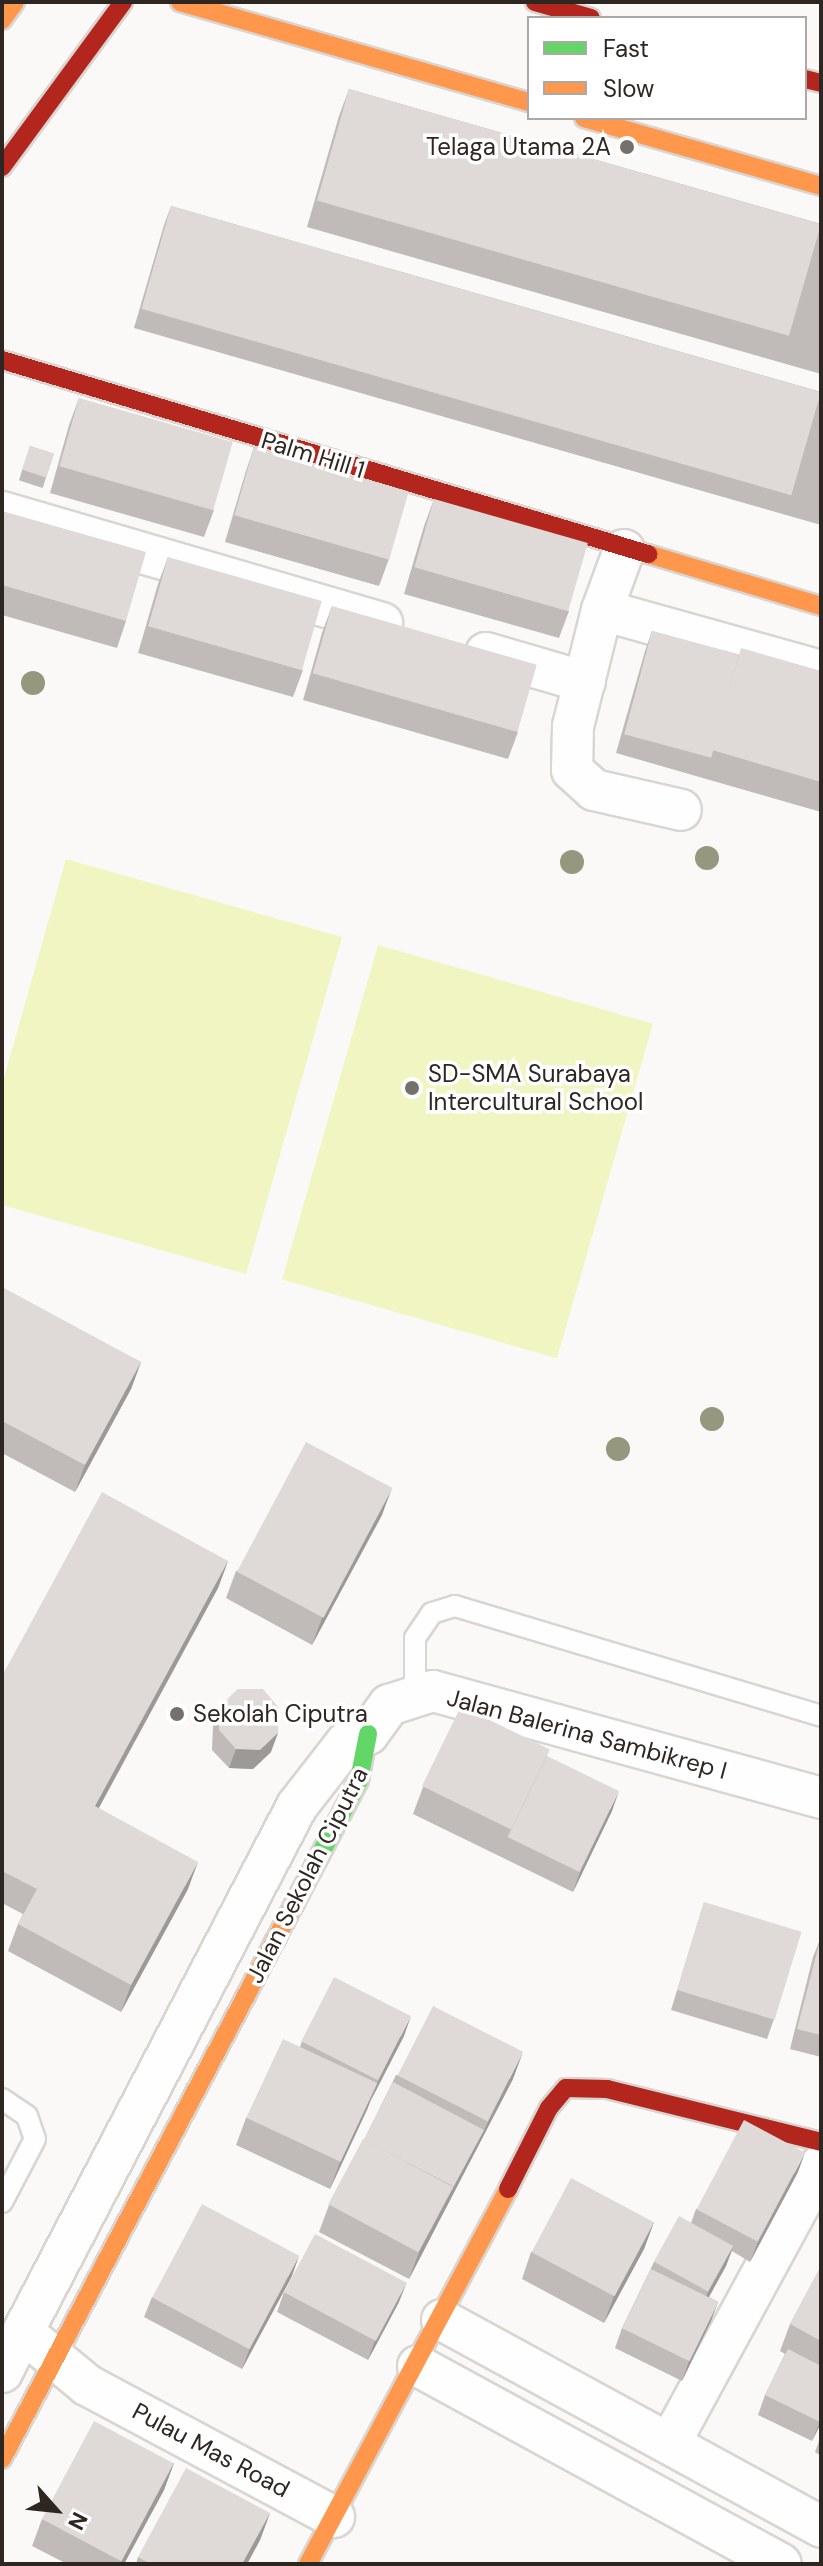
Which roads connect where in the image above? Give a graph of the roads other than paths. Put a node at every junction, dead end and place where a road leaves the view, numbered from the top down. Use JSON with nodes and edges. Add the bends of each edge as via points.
{"nodes":[{"id":1,"x":15,"y":2,"type":"edge"},
{"id":2,"x":123,"y":2,"type":"edge"},
{"id":3,"x":180,"y":2,"type":"edge"},
{"id":4,"x":535,"y":2,"type":"edge"},
{"id":5,"x":584,"y":16,"type":"edge"},
{"id":6,"x":2,"y":20,"type":"edge"},
{"id":7,"x":527,"y":101,"type":"edge"},
{"id":8,"x":591,"y":120,"type":"edge"},
{"id":9,"x":2,"y":167,"type":"edge"},
{"id":10,"x":821,"y":186,"type":"edge"},
{"id":11,"x":2,"y":360,"type":"edge"},
{"id":12,"x":2,"y":512,"type":"edge"},
{"id":13,"x":624,"y":550,"type":"junction"},
{"id":14,"x":821,"y":606,"type":"edge"},
{"id":15,"x":602,"y":610,"type":"junction"},
{"id":16,"x":821,"y":671,"type":"edge"},
{"id":17,"x":585,"y":682,"type":"junction"},
{"id":18,"x":681,"y":810,"type":"dead end"},
{"id":19,"x":415,"y":1694,"type":"junction"},
{"id":20,"x":821,"y":1716,"type":"edge"},
{"id":21,"x":368,"y":1734,"type":"junction"},
{"id":22,"x":821,"y":1798,"type":"edge"},
{"id":23,"x":2,"y":2099,"type":"edge"},
{"id":24,"x":821,"y":2142,"type":"edge"},
{"id":25,"x":821,"y":2165,"type":"edge"},
{"id":26,"x":2,"y":2202,"type":"edge"},
{"id":27,"x":442,"y":2320,"type":"junction"},
{"id":28,"x":13,"y":2328,"type":"edge"},
{"id":29,"x":418,"y":2366,"type":"junction"},
{"id":30,"x":3,"y":2369,"type":"edge"},
{"id":31,"x":50,"y":2370,"type":"junction"},
{"id":32,"x":670,"y":2443,"type":"junction"},
{"id":33,"x":2,"y":2459,"type":"edge"},
{"id":34,"x":334,"y":2517,"type":"junction"},
{"id":35,"x":821,"y":2527,"type":"edge"},
{"id":36,"x":308,"y":2564,"type":"edge"},
{"id":37,"x":781,"y":2564,"type":"edge"}],
"edges":[{"from":1,"to":6,"type":"street"},
{"from":2,"to":9,"type":"street"},
{"from":3,"to":7,"type":"street"},
{"from":4,"to":5,"type":"street"},
{"from":8,"to":10,"type":"street"},
{"from":11,"to":13,"type":"street","name":"Palm Hill 1"},
{"from":12,"to":17,"type":"street"},
{"from":13,"to":14,"type":"street","name":"Palm Hill 1"},
{"from":13,"to":15,"type":"street"},
{"from":15,"to":16,"type":"street"},
{"from":15,"to":17,"type":"street"},
{"from":17,"to":18,"type":"street","via":[[571,751],[579,782]]},
{"from":19,"to":20,"type":"lane","via":[[415,1638],[432,1613],[455,1606]]},
{"from":19,"to":21,"type":"street","name":"Jalan Balerina Sambikrep I","via":[[389,1705]]},
{"from":19,"to":22,"type":"street","name":"Jalan Balerina Sambikrep I","via":[[433,1691]]},
{"from":21,"to":28,"type":"street","name":"Jalan Sekolah Ciputra","via":[[346,1743],[297,1806]]},
{"from":21,"to":31,"type":"street","name":"Jalan Sekolah Ciputra","via":[[359,1780]]},
{"from":23,"to":26,"type":"lane","via":[[27,2116],[35,2139]]},
{"from":24,"to":27,"type":"street","via":[[607,2089],[566,2088],[549,2108]]},
{"from":25,"to":32,"type":"street"},
{"from":27,"to":29,"type":"street"},
{"from":27,"to":32,"type":"street"},
{"from":28,"to":30,"type":"street","name":"Jalan Sekolah Ciputra"},
{"from":28,"to":31,"type":"street","name":"Pulau Mas Road"},
{"from":29,"to":34,"type":"street"},
{"from":29,"to":37,"type":"street"},
{"from":30,"to":31,"type":"street","name":"Pulau Mas Road"},
{"from":31,"to":33,"type":"street","name":"Jalan Sekolah Ciputra"},
{"from":31,"to":34,"type":"street","name":"Pulau Mas Road"},
{"from":32,"to":35,"type":"street"},
{"from":34,"to":36,"type":"street"}]}
